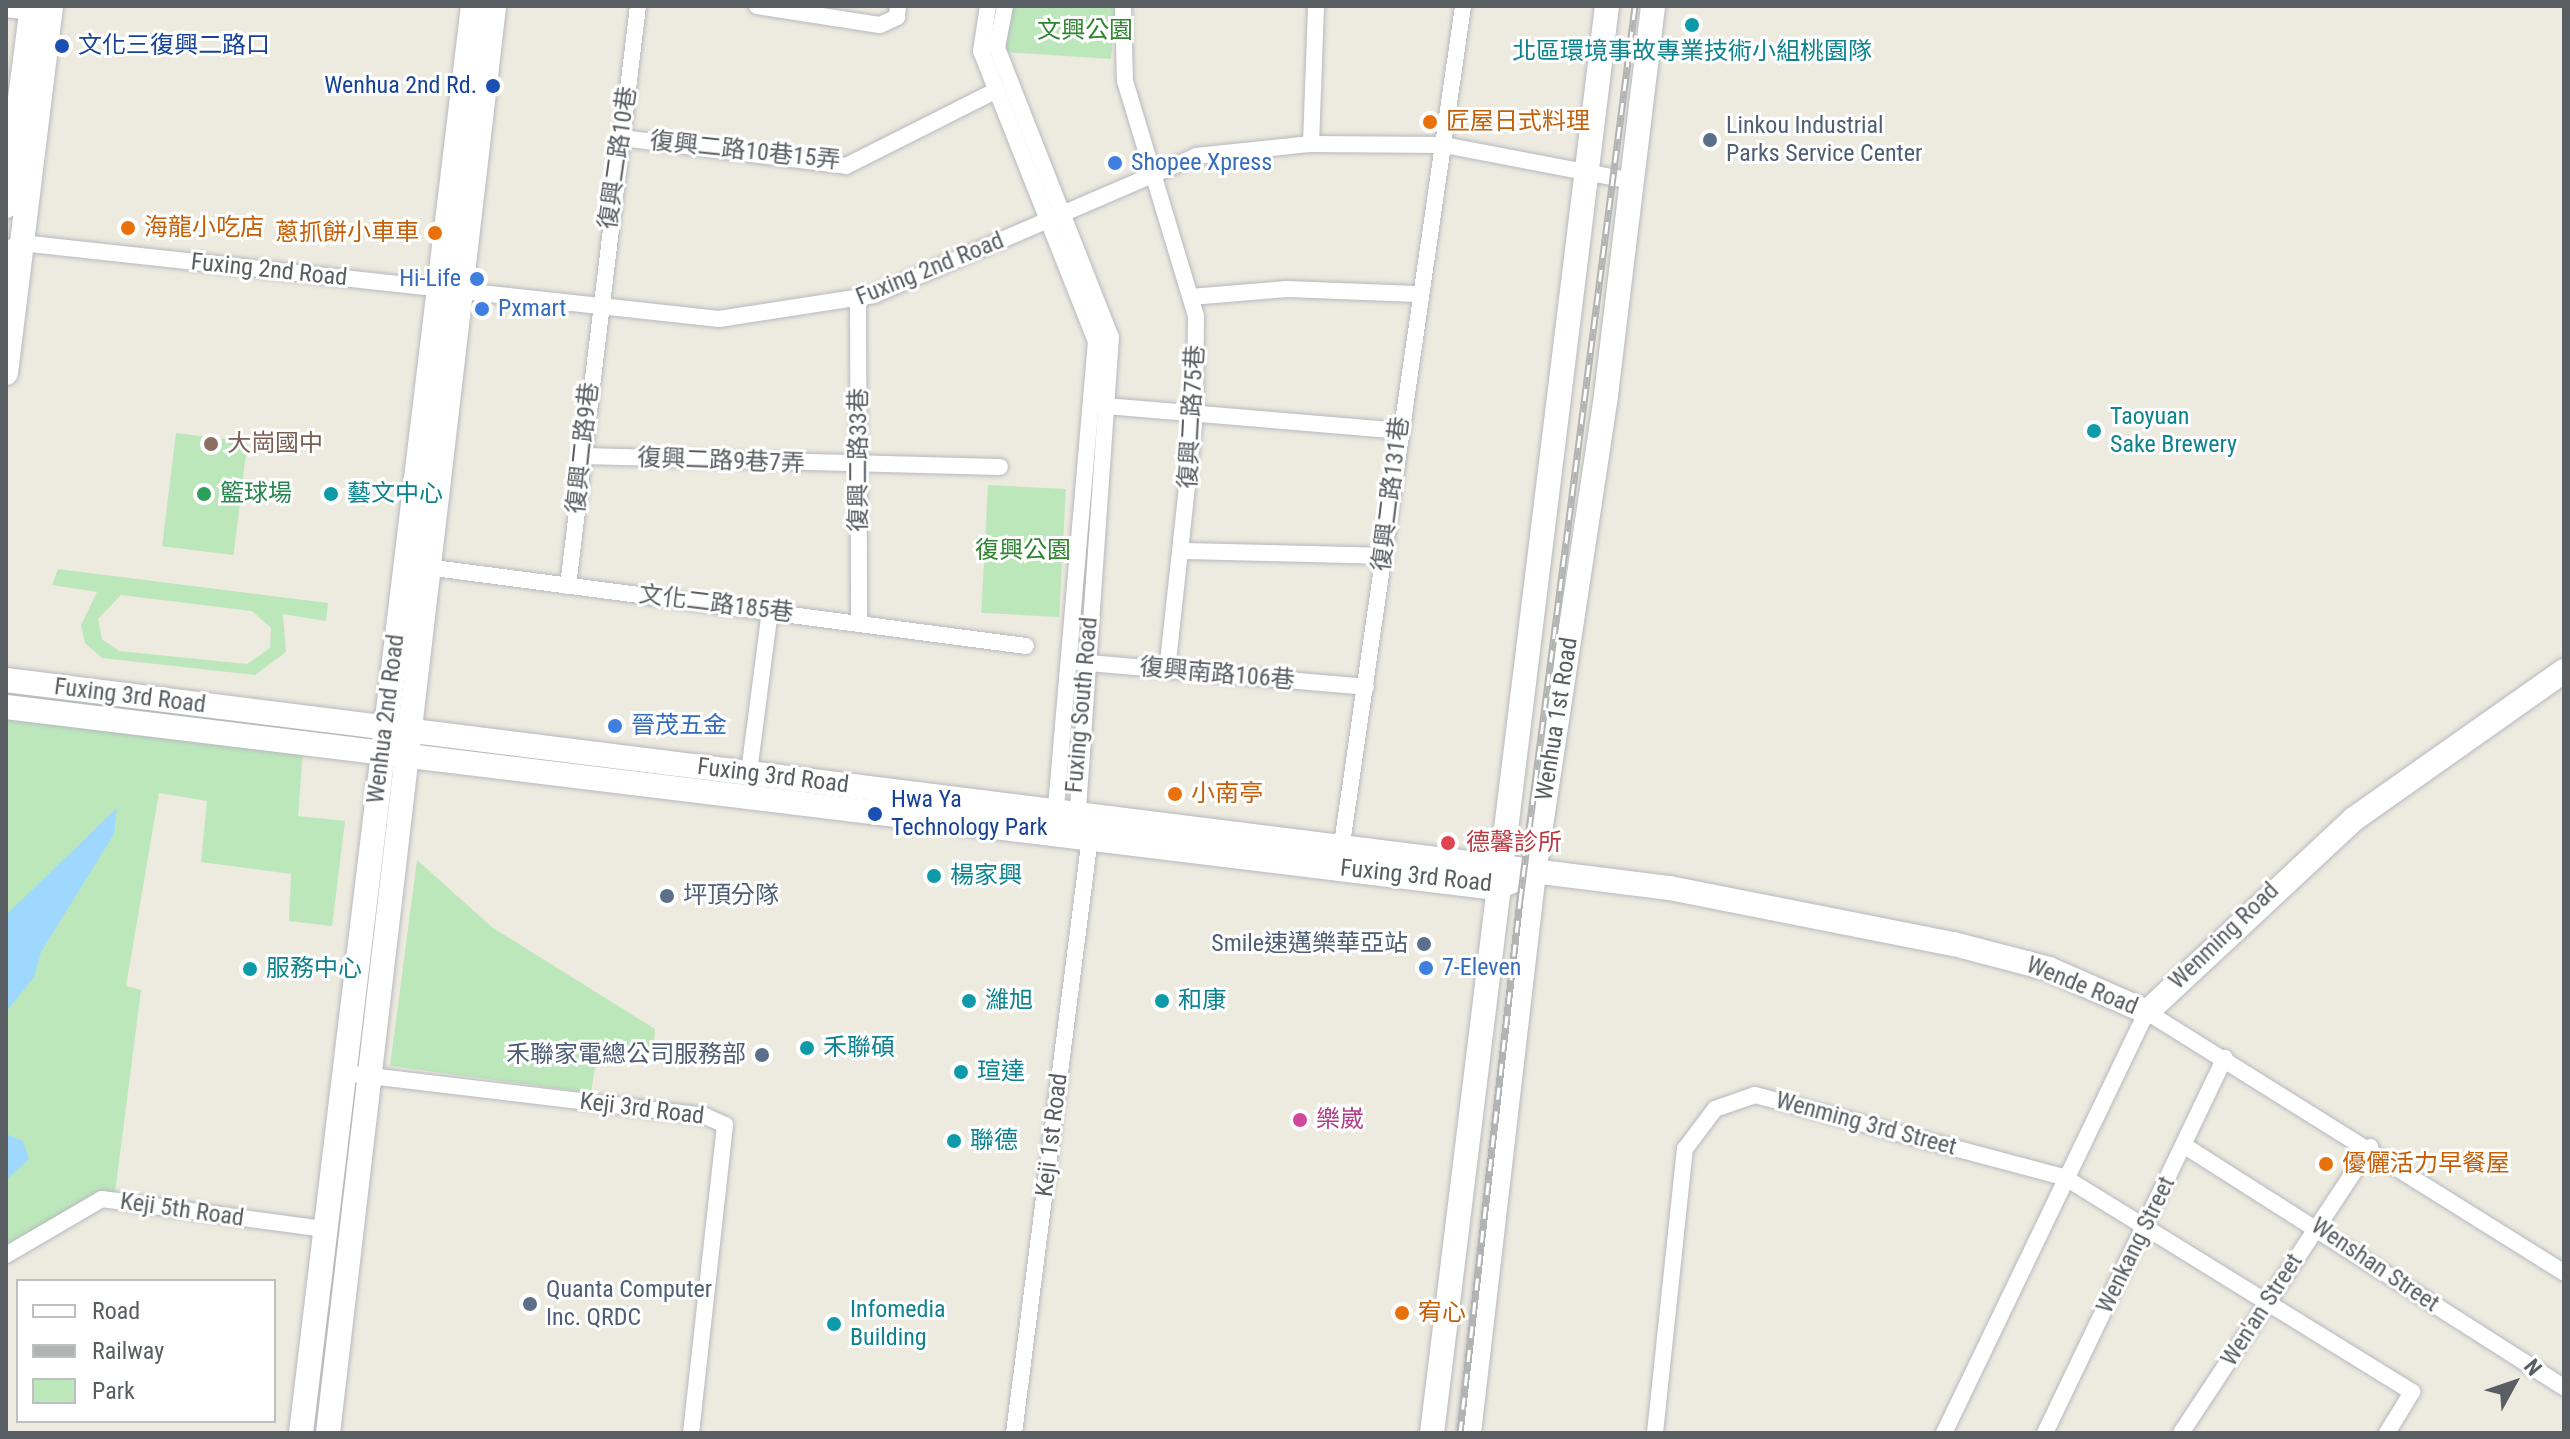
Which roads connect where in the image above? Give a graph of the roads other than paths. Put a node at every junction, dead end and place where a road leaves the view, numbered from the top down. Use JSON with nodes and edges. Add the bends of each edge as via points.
{"nodes":[{"id":1,"x":473,"y":6,"type":"edge"},
{"id":2,"x":494,"y":6,"type":"edge"},
{"id":3,"x":638,"y":6,"type":"edge"},
{"id":4,"x":757,"y":6,"type":"edge"},
{"id":5,"x":898,"y":6,"type":"edge"},
{"id":6,"x":988,"y":6,"type":"edge"},
{"id":7,"x":1005,"y":6,"type":"edge"},
{"id":8,"x":1123,"y":6,"type":"edge"},
{"id":9,"x":1316,"y":6,"type":"edge"},
{"id":10,"x":1463,"y":6,"type":"edge"},
{"id":11,"x":1607,"y":6,"type":"edge"},
{"id":12,"x":1653,"y":6,"type":"edge"},
{"id":13,"x":6,"y":9,"type":"edge"},
{"id":14,"x":41,"y":10,"type":"edge"},
{"id":15,"x":995,"y":91,"type":"junction"},
{"id":16,"x":622,"y":138,"type":"junction"},
{"id":17,"x":1311,"y":144,"type":"junction"},
{"id":18,"x":1444,"y":145,"type":"junction"},
{"id":19,"x":1147,"y":172,"type":"junction"},
{"id":20,"x":1587,"y":173,"type":"junction"},
{"id":21,"x":1632,"y":181,"type":"junction"},
{"id":22,"x":6,"y":206,"type":"edge"},
{"id":23,"x":1054,"y":215,"type":"junction"},
{"id":24,"x":13,"y":246,"type":"edge"},
{"id":25,"x":1073,"y":263,"type":"junction"},
{"id":26,"x":450,"y":289,"type":"junction"},
{"id":27,"x":1416,"y":294,"type":"junction"},
{"id":28,"x":1191,"y":297,"type":"junction"},
{"id":29,"x":858,"y":299,"type":"junction"},
{"id":30,"x":597,"y":310,"type":"junction"},
{"id":31,"x":6,"y":373,"type":"edge"},
{"id":32,"x":1105,"y":406,"type":"junction"},
{"id":33,"x":1195,"y":413,"type":"junction"},
{"id":34,"x":1400,"y":431,"type":"junction"},
{"id":35,"x":582,"y":456,"type":"junction"},
{"id":36,"x":860,"y":466,"type":"junction"},
{"id":37,"x":1000,"y":467,"type":"dead end"},
{"id":38,"x":1183,"y":551,"type":"junction"},
{"id":39,"x":1383,"y":556,"type":"junction"},
{"id":40,"x":417,"y":566,"type":"junction"},
{"id":41,"x":568,"y":586,"type":"junction"},
{"id":42,"x":770,"y":610,"type":"junction"},
{"id":43,"x":859,"y":621,"type":"junction"},
{"id":44,"x":1026,"y":646,"type":"dead end"},
{"id":45,"x":1067,"y":661,"type":"junction"},
{"id":46,"x":1086,"y":663,"type":"junction"},
{"id":47,"x":1167,"y":670,"type":"junction"},
{"id":48,"x":2564,"y":671,"type":"edge"},
{"id":49,"x":6,"y":680,"type":"edge"},
{"id":50,"x":1366,"y":687,"type":"junction"},
{"id":51,"x":6,"y":707,"type":"edge"},
{"id":52,"x":382,"y":739,"type":"junction"},
{"id":53,"x":408,"y":742,"type":"junction"},
{"id":54,"x":749,"y":772,"type":"junction"},
{"id":55,"x":888,"y":801,"type":"junction"},
{"id":56,"x":1064,"y":812,"type":"junction"},
{"id":57,"x":1090,"y":837,"type":"junction"},
{"id":58,"x":1342,"y":844,"type":"junction"},
{"id":59,"x":1534,"y":872,"type":"junction"},
{"id":60,"x":1497,"y":878,"type":"junction"},
{"id":61,"x":2147,"y":1012,"type":"junction"},
{"id":62,"x":2225,"y":1058,"type":"junction"},
{"id":63,"x":345,"y":1073,"type":"junction"},
{"id":64,"x":372,"y":1075,"type":"junction"},
{"id":65,"x":2185,"y":1146,"type":"junction"},
{"id":66,"x":2370,"y":1147,"type":"junction"},
{"id":67,"x":2064,"y":1177,"type":"junction"},
{"id":68,"x":2318,"y":1225,"type":"junction"},
{"id":69,"x":325,"y":1229,"type":"junction"},
{"id":70,"x":2143,"y":1229,"type":"junction"},
{"id":71,"x":6,"y":1255,"type":"edge"},
{"id":72,"x":2564,"y":1273,"type":"edge"},
{"id":73,"x":2266,"y":1303,"type":"junction"},
{"id":74,"x":2564,"y":1387,"type":"edge"},
{"id":75,"x":301,"y":1433,"type":"edge"},
{"id":76,"x":328,"y":1433,"type":"edge"},
{"id":77,"x":691,"y":1433,"type":"edge"},
{"id":78,"x":1014,"y":1433,"type":"edge"},
{"id":79,"x":1432,"y":1433,"type":"edge"},
{"id":80,"x":1469,"y":1433,"type":"edge"},
{"id":81,"x":1655,"y":1433,"type":"edge"},
{"id":82,"x":1944,"y":1433,"type":"edge"},
{"id":83,"x":2045,"y":1433,"type":"edge"},
{"id":84,"x":2181,"y":1433,"type":"edge"},
{"id":85,"x":2387,"y":1433,"type":"edge"}],
"edges":[{"from":1,"to":26,"type":"street","name":"Wenhua 2nd Road"},
{"from":2,"to":26,"type":"street","name":"Wenhua 2nd Road"},
{"from":3,"to":16,"type":"street","name":"復興二路10巷"},
{"from":4,"to":5,"type":"street","via":[[880,25],[897,17]]},
{"from":6,"to":15,"type":"street","name":"Fuxing South Road","via":[[981,51]]},
{"from":7,"to":23,"type":"street","name":"Fuxing South Road","via":[[997,48]]},
{"from":8,"to":19,"type":"street","name":"復興二路75巷","via":[[1125,81]]},
{"from":9,"to":17,"type":"street"},
{"from":10,"to":18,"type":"street","name":"復興二路131巷"},
{"from":11,"to":20,"type":"street","name":"Wenhua 1st Road"},
{"from":12,"to":21,"type":"street","name":"Wenhua 1st Road"},
{"from":13,"to":14,"type":"street"},
{"from":14,"to":22,"type":"street"},
{"from":14,"to":24,"type":"street"},
{"from":15,"to":16,"type":"street","name":"復興二路10巷15弄","via":[[846,166]]},
{"from":15,"to":23,"type":"street","name":"Fuxing South Road"},
{"from":16,"to":30,"type":"street","name":"復興二路10巷"},
{"from":17,"to":18,"type":"street","name":"Fuxing 2nd Road"},
{"from":17,"to":19,"type":"street","name":"Fuxing 2nd Road","via":[[1196,156]]},
{"from":18,"to":20,"type":"street","name":"Fuxing 2nd Road"},
{"from":18,"to":27,"type":"street","name":"復興二路131巷"},
{"from":19,"to":23,"type":"street","name":"Fuxing 2nd Road"},
{"from":19,"to":28,"type":"street","name":"復興二路75巷"},
{"from":20,"to":21,"type":"street","name":"Fuxing 2nd Road"},
{"from":20,"to":60,"type":"street","name":"Wenhua 1st Road"},
{"from":21,"to":59,"type":"street","name":"Wenhua 1st Road"},
{"from":23,"to":25,"type":"street","name":"Fuxing South Road"},
{"from":23,"to":29,"type":"street","name":"Fuxing 2nd Road"},
{"from":24,"to":26,"type":"street","name":"Fuxing 2nd Road"},
{"from":24,"to":31,"type":"street"},
{"from":25,"to":32,"type":"street","name":"Fuxing South Road","via":[[1111,337]]},
{"from":25,"to":45,"type":"street","name":"Fuxing South Road","via":[[1096,341]]},
{"from":26,"to":30,"type":"street","name":"Fuxing 2nd Road"},
{"from":26,"to":40,"type":"street","name":"Wenhua 2nd Road"},
{"from":27,"to":28,"type":"street","via":[[1287,289]]},
{"from":27,"to":34,"type":"street","name":"復興二路131巷"},
{"from":28,"to":33,"type":"street","name":"復興二路75巷"},
{"from":29,"to":30,"type":"street","name":"Fuxing 2nd Road","via":[[719,319]]},
{"from":29,"to":36,"type":"street","name":"復興二路33巷"},
{"from":30,"to":35,"type":"street","name":"復興二路9巷"},
{"from":32,"to":33,"type":"street"},
{"from":32,"to":46,"type":"street","name":"Fuxing South Road"},
{"from":33,"to":34,"type":"street"},
{"from":33,"to":38,"type":"street","name":"復興二路75巷"},
{"from":34,"to":39,"type":"street","name":"復興二路131巷"},
{"from":35,"to":36,"type":"street","name":"復興二路9巷7弄"},
{"from":35,"to":41,"type":"street","name":"復興二路9巷"},
{"from":36,"to":37,"type":"street","name":"復興二路9巷7弄"},
{"from":36,"to":43,"type":"street","name":"復興二路33巷"},
{"from":38,"to":39,"type":"street"},
{"from":38,"to":47,"type":"street","name":"復興二路75巷"},
{"from":39,"to":50,"type":"street","name":"復興二路131巷"},
{"from":40,"to":41,"type":"street","name":"文化二路185巷"},
{"from":40,"to":52,"type":"street","name":"Wenhua 2nd Road"},
{"from":40,"to":53,"type":"street","name":"Wenhua 2nd Road"},
{"from":41,"to":42,"type":"street","name":"文化二路185巷"},
{"from":42,"to":43,"type":"street","name":"文化二路185巷"},
{"from":42,"to":54,"type":"street"},
{"from":43,"to":44,"type":"street","name":"文化二路185巷"},
{"from":45,"to":46,"type":"street","name":"復興南路106巷"},
{"from":45,"to":56,"type":"street","name":"Fuxing South Road"},
{"from":46,"to":47,"type":"street","name":"復興南路106巷"},
{"from":46,"to":56,"type":"street","name":"Fuxing South Road"},
{"from":47,"to":50,"type":"street","name":"復興南路106巷"},
{"from":48,"to":61,"type":"street","name":"Wenming Road","via":[[2354,819]]},
{"from":49,"to":52,"type":"street","name":"Fuxing 3rd Road"},
{"from":50,"to":58,"type":"street","name":"復興二路131巷"},
{"from":51,"to":52,"type":"street","name":"Fuxing 3rd Road"},
{"from":52,"to":53,"type":"street","name":"Fuxing 3rd Road"},
{"from":52,"to":63,"type":"street","name":"Wenhua 2nd Road"},
{"from":53,"to":54,"type":"street","name":"Fuxing 3rd Road"},
{"from":53,"to":55,"type":"street","name":"Fuxing 3rd Road"},
{"from":53,"to":64,"type":"street","name":"Wenhua 2nd Road"},
{"from":54,"to":55,"type":"street","name":"Fuxing 3rd Road"},
{"from":55,"to":56,"type":"street","name":"Fuxing 3rd Road"},
{"from":55,"to":57,"type":"street","name":"Fuxing 3rd Road"},
{"from":56,"to":57,"type":"street","name":"Fuxing South Road"},
{"from":56,"to":58,"type":"street","name":"Fuxing 3rd Road"},
{"from":57,"to":60,"type":"street","name":"Fuxing 3rd Road"},
{"from":57,"to":78,"type":"street","name":"Keji 1st Road"},
{"from":58,"to":60,"type":"street","name":"Fuxing 3rd Road"},
{"from":59,"to":60,"type":"street","name":"Fuxing 3rd Road"},
{"from":59,"to":61,"type":"street","name":"Wende Road","via":[[1890,927],[2049,969]]},
{"from":59,"to":80,"type":"street","name":"Wenhua 1st Road"},
{"from":60,"to":79,"type":"street","name":"Wenhua 1st Road"},
{"from":61,"to":62,"type":"street","name":"Wende Road"},
{"from":61,"to":67,"type":"street","name":"Wenming Road"},
{"from":62,"to":65,"type":"street","name":"Wenkang Street"},
{"from":62,"to":66,"type":"street","name":"Wende Road"},
{"from":63,"to":64,"type":"street","name":"Keji 3rd Road"},
{"from":63,"to":69,"type":"street","name":"Wenhua 2nd Road"},
{"from":64,"to":76,"type":"street","name":"Wenhua 2nd Road"},
{"from":64,"to":77,"type":"street","name":"Keji 3rd Road","via":[[705,1116],[725,1125]]},
{"from":65,"to":68,"type":"street","name":"Wenshan Street"},
{"from":65,"to":70,"type":"street","name":"Wenkang Street"},
{"from":66,"to":68,"type":"street","name":"Wen'an Street"},
{"from":66,"to":72,"type":"street","name":"Wende Road"},
{"from":67,"to":70,"type":"street"},
{"from":67,"to":81,"type":"street","name":"Wenming 3rd Street","via":[[1755,1095],[1715,1109],[1685,1149]]},
{"from":67,"to":82,"type":"street","name":"Wenming Road"},
{"from":68,"to":73,"type":"street","name":"Wen'an Street"},
{"from":68,"to":74,"type":"street","name":"Wenshan Street"},
{"from":69,"to":71,"type":"street","name":"Keji 5th Road","via":[[102,1199]]},
{"from":69,"to":75,"type":"street","name":"Wenhua 2nd Road"},
{"from":70,"to":73,"type":"street"},
{"from":70,"to":83,"type":"street","name":"Wenkang Street"},
{"from":73,"to":84,"type":"street","name":"Wen'an Street"},
{"from":73,"to":85,"type":"street","via":[[2412,1392]]}]}
